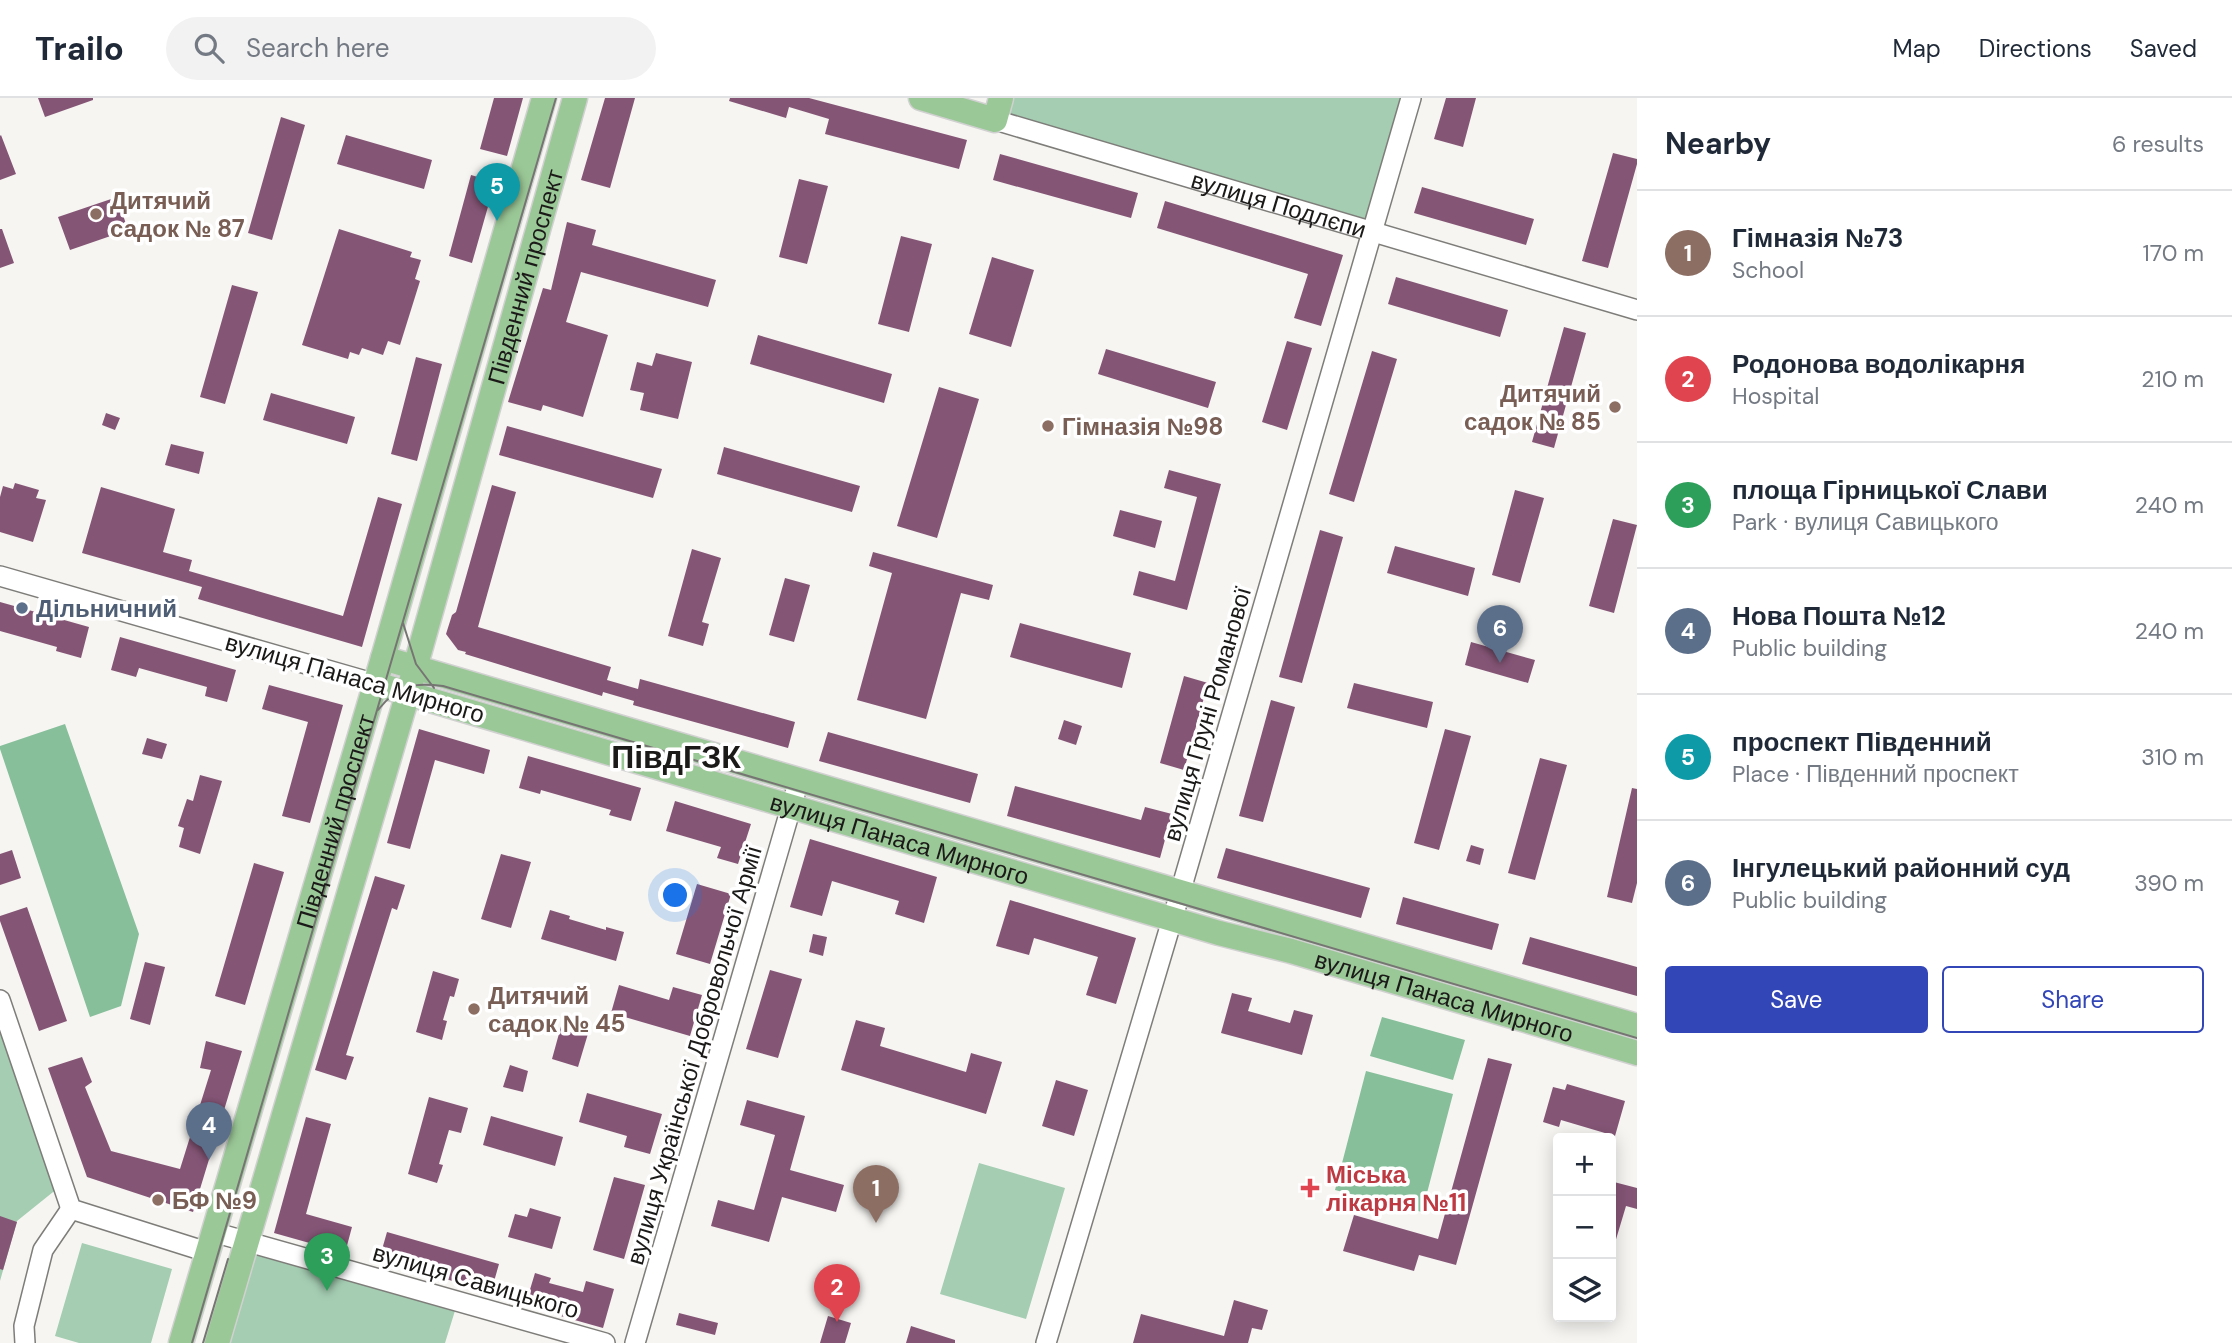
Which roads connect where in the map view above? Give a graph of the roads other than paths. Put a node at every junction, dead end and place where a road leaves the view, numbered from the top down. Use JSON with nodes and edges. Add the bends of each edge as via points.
{"nodes":[{"id":1,"x":544,"y":98,"type":"edge"},
{"id":2,"x":575,"y":98,"type":"edge"},
{"id":3,"x":921,"y":98,"type":"edge"},
{"id":4,"x":1411,"y":98,"type":"edge"},
{"id":5,"x":998,"y":109,"type":"edge"},
{"id":6,"x":1372,"y":233,"type":"junction"},
{"id":7,"x":1637,"y":310,"type":"edge"},
{"id":8,"x":0,"y":576,"type":"edge"},
{"id":9,"x":383,"y":658,"type":"junction"},
{"id":10,"x":415,"y":667,"type":"junction"},
{"id":11,"x":376,"y":684,"type":"junction"},
{"id":12,"x":408,"y":693,"type":"junction"},
{"id":13,"x":799,"y":780,"type":"junction"},
{"id":14,"x":792,"y":806,"type":"junction"},
{"id":15,"x":1180,"y":893,"type":"junction"},
{"id":16,"x":1172,"y":919,"type":"junction"},
{"id":17,"x":0,"y":1000,"type":"edge"},
{"id":18,"x":1637,"y":1026,"type":"edge"},
{"id":19,"x":1637,"y":1053,"type":"edge"},
{"id":20,"x":71,"y":1209,"type":"junction"},
{"id":21,"x":210,"y":1242,"type":"junction"},
{"id":22,"x":247,"y":1242,"type":"junction"},
{"id":23,"x":25,"y":1343,"type":"edge"},
{"id":24,"x":181,"y":1343,"type":"edge"},
{"id":25,"x":217,"y":1343,"type":"edge"},
{"id":26,"x":605,"y":1343,"type":"edge"},
{"id":27,"x":635,"y":1343,"type":"edge"},
{"id":28,"x":1046,"y":1343,"type":"edge"}],
"edges":[{"from":1,"to":9,"type":"main road","name":"Південний проспект"},
{"from":2,"to":10,"type":"main road","name":"Південний проспект"},
{"from":3,"to":5,"type":"main road","name":"вулиця Подлєпи"},
{"from":4,"to":6,"type":"street","name":"вулиця Груні Романової"},
{"from":5,"to":6,"type":"street","name":"вулиця Подлєпи"},
{"from":6,"to":7,"type":"street","name":"вулиця Подлєпи"},
{"from":6,"to":15,"type":"street","name":"вулиця Груні Романової"},
{"from":8,"to":11,"type":"street","name":"вулиця Панаса Мирного"},
{"from":9,"to":10,"type":"main road","name":"вулиця Панаса Мирного"},
{"from":9,"to":11,"type":"main road","name":"Південний проспект"},
{"from":10,"to":12,"type":"main road","name":"Південний проспект"},
{"from":10,"to":13,"type":"main road","name":"вулиця Панаса Мирного"},
{"from":11,"to":12,"type":"main road","name":"вулиця Панаса Мирного"},
{"from":11,"to":21,"type":"main road","name":"Південний проспект"},
{"from":12,"to":14,"type":"main road","name":"вулиця Панаса Мирного"},
{"from":12,"to":22,"type":"main road","name":"Південний проспект"},
{"from":13,"to":14,"type":"street","name":"вулиця Української Добровольчої Армії"},
{"from":13,"to":15,"type":"main road","name":"вулиця Панаса Мирного"},
{"from":14,"to":16,"type":"main road","name":"вулиця Панаса Мирного"},
{"from":14,"to":27,"type":"street","name":"вулиця Української Добровольчої Армії"},
{"from":15,"to":16,"type":"street","name":"вулиця Груні Романової"},
{"from":15,"to":18,"type":"main road","name":"вулиця Панаса Мирного"},
{"from":16,"to":19,"type":"main road","name":"вулиця Панаса Мирного"},
{"from":16,"to":28,"type":"street","name":"вулиця Груні Романової"},
{"from":17,"to":20,"type":"street"},
{"from":20,"to":21,"type":"street","name":"вулиця Савицького"},
{"from":20,"to":23,"type":"street","via":[[43,1250],[24,1326]]},
{"from":21,"to":22,"type":"street","name":"вулиця Савицького"},
{"from":21,"to":24,"type":"main road","name":"Південний проспект"},
{"from":22,"to":25,"type":"main road","name":"Південний проспект"},
{"from":22,"to":26,"type":"street","name":"вулиця Савицького"}]}
